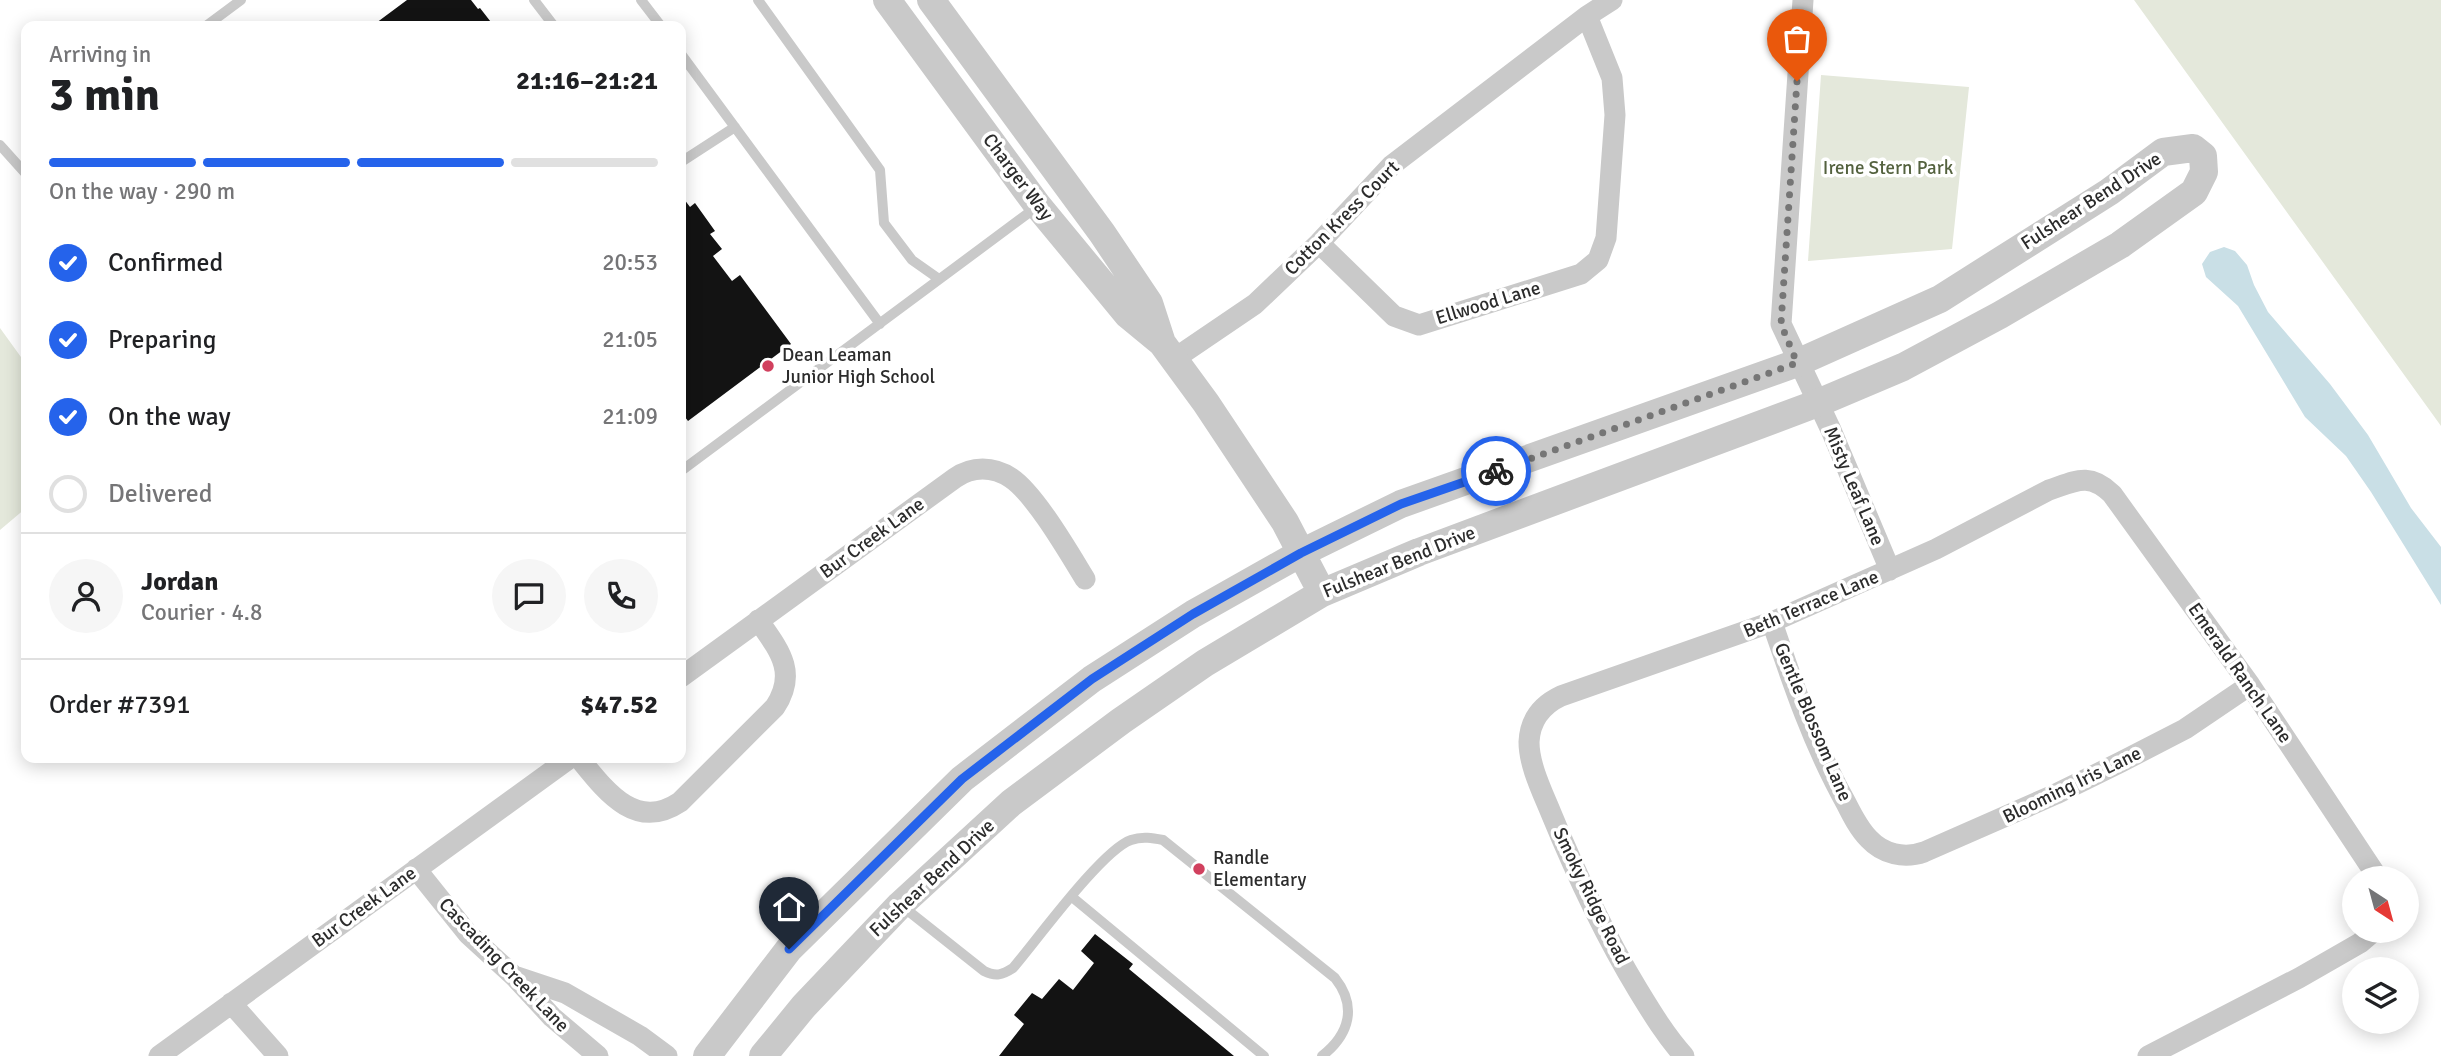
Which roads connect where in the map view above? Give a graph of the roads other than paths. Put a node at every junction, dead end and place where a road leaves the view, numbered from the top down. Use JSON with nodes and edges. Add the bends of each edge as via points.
{"nodes":[{"id":1,"x":241,"y":0,"type":"edge"},
{"id":2,"x":534,"y":0,"type":"edge"},
{"id":3,"x":641,"y":0,"type":"edge"},
{"id":4,"x":758,"y":0,"type":"edge"},
{"id":5,"x":887,"y":0,"type":"edge"},
{"id":6,"x":931,"y":0,"type":"edge"},
{"id":7,"x":1612,"y":0,"type":"edge"},
{"id":8,"x":1803,"y":0,"type":"edge"},
{"id":9,"x":1587,"y":16,"type":"junction"},
{"id":10,"x":213,"y":21,"type":"edge"},
{"id":11,"x":550,"y":21,"type":"edge"},
{"id":12,"x":657,"y":21,"type":"edge"},
{"id":13,"x":686,"y":61,"type":"edge"},
{"id":14,"x":735,"y":127,"type":"junction"},
{"id":15,"x":0,"y":145,"type":"edge"},
{"id":16,"x":686,"y":159,"type":"edge"},
{"id":17,"x":21,"y":163,"type":"edge"},
{"id":18,"x":1068,"y":184,"type":"junction"},
{"id":19,"x":1038,"y":206,"type":"junction"},
{"id":20,"x":1320,"y":243,"type":"junction"},
{"id":21,"x":939,"y":279,"type":"junction"},
{"id":22,"x":880,"y":324,"type":"junction"},
{"id":23,"x":1168,"y":351,"type":"junction"},
{"id":24,"x":1797,"y":363,"type":"junction"},
{"id":25,"x":1818,"y":403,"type":"junction"},
{"id":26,"x":686,"y":467,"type":"edge"},
{"id":27,"x":2090,"y":479,"type":"joint"},
{"id":28,"x":1301,"y":553,"type":"junction"},
{"id":29,"x":1890,"y":570,"type":"junction"},
{"id":30,"x":1085,"y":579,"type":"dead end"},
{"id":31,"x":1322,"y":593,"type":"junction"},
{"id":32,"x":758,"y":621,"type":"junction"},
{"id":33,"x":1772,"y":622,"type":"junction"},
{"id":34,"x":686,"y":673,"type":"edge"},
{"id":35,"x":2250,"y":685,"type":"junction"},
{"id":36,"x":1533,"y":723,"type":"joint"},
{"id":37,"x":563,"y":763,"type":"edge"},
{"id":38,"x":583,"y":763,"type":"edge"},
{"id":39,"x":1884,"y":850,"type":"joint"},
{"id":40,"x":2370,"y":866,"type":"edge"},
{"id":41,"x":416,"y":869,"type":"junction"},
{"id":42,"x":1072,"y":897,"type":"junction"},
{"id":43,"x":900,"y":905,"type":"junction"},
{"id":44,"x":2360,"y":943,"type":"edge"},
{"id":45,"x":515,"y":977,"type":"junction"},
{"id":46,"x":231,"y":1003,"type":"junction"},
{"id":47,"x":159,"y":1056,"type":"edge"},
{"id":48,"x":278,"y":1056,"type":"edge"},
{"id":49,"x":598,"y":1056,"type":"edge"},
{"id":50,"x":667,"y":1056,"type":"edge"},
{"id":51,"x":707,"y":1056,"type":"edge"},
{"id":52,"x":762,"y":1056,"type":"edge"},
{"id":53,"x":1264,"y":1056,"type":"edge"},
{"id":54,"x":1322,"y":1056,"type":"edge"},
{"id":55,"x":1684,"y":1056,"type":"edge"},
{"id":56,"x":2148,"y":1056,"type":"edge"}],
"edges":[{"from":1,"to":10,"type":"lane"},
{"from":2,"to":11,"type":"lane"},
{"from":3,"to":12,"type":"lane"},
{"from":4,"to":21,"type":"lane","via":[[880,170],[884,223],[912,260]]},
{"from":5,"to":19,"type":"street","name":"Charger Way"},
{"from":6,"to":18,"type":"street","name":"Charger Way"},
{"from":7,"to":9,"type":"street","name":"Cotton Kress Court"},
{"from":8,"to":24,"type":"street","name":"Misty Leaf Lane","via":[[1781,324]]},
{"from":9,"to":20,"type":"street","name":"Cotton Kress Court","via":[[1392,165]]},
{"from":9,"to":20,"type":"street","name":"Ellwood Lane","via":[[1612,78],[1615,115],[1606,238],[1598,260],[1581,274],[1419,325],[1394,316]]},
{"from":13,"to":14,"type":"lane"},
{"from":14,"to":16,"type":"lane"},
{"from":14,"to":22,"type":"lane"},
{"from":15,"to":17,"type":"lane"},
{"from":18,"to":19,"type":"street"},
{"from":18,"to":23,"type":"street","name":"Charger Way","via":[[1149,303]]},
{"from":19,"to":21,"type":"lane"},
{"from":19,"to":23,"type":"street","name":"Charger Way","via":[[1128,316]]},
{"from":20,"to":23,"type":"street","name":"Cotton Kress Court","via":[[1255,304]]},
{"from":21,"to":22,"type":"lane"},
{"from":22,"to":26,"type":"lane"},
{"from":23,"to":28,"type":"street","name":"Charger Way"},
{"from":24,"to":25,"type":"street","name":"Misty Leaf Lane"},
{"from":24,"to":25,"type":"street","name":"Fulshear Bend Drive","via":[[1940,299],[2109,192],[2163,152],[2193,148],[2203,156],[2204,172],[2194,192],[2120,245],[1903,367]]},
{"from":24,"to":28,"type":"street","name":"Fulshear Bend Drive","via":[[1401,504]]},
{"from":25,"to":29,"type":"street","name":"Misty Leaf Lane"},
{"from":25,"to":31,"type":"street","name":"Fulshear Bend Drive","via":[[1419,552]]},
{"from":27,"to":29,"type":"street","name":"Beth Terrace Lane","via":[[2049,490]]},
{"from":27,"to":35,"type":"street","name":"Emerald Ranch Lane","via":[[2112,494]]},
{"from":28,"to":31,"type":"street","name":"Charger Way"},
{"from":28,"to":51,"type":"street","name":"Fulshear Bend Drive","via":[[1193,614],[1092,679],[962,779],[789,949]]},
{"from":29,"to":33,"type":"street","name":"Beth Terrace Lane"},
{"from":30,"to":32,"type":"street","name":"Bur Creek Lane","via":[[1021,486],[1010,477],[975,469],[961,474]]},
{"from":31,"to":43,"type":"street","name":"Fulshear Bend Drive","via":[[1205,663],[1121,721],[1011,803]]},
{"from":32,"to":34,"type":"street","name":"Bur Creek Lane"},
{"from":32,"to":38,"type":"street","via":[[783,660],[786,680],[782,694],[770,712],[680,802],[660,811],[633,810],[615,799]]},
{"from":33,"to":36,"type":"street","name":"Beth Terrace Lane","via":[[1561,696],[1541,709]]},
{"from":33,"to":39,"type":"street","name":"Gentle Blossom Lane","via":[[1839,792],[1864,833]]},
{"from":35,"to":39,"type":"street","name":"Blooming Iris Lane","via":[[2185,729],[1990,824],[1916,855]]},
{"from":35,"to":40,"type":"street","name":"Emerald Ranch Lane"},
{"from":36,"to":55,"type":"street","name":"Smoky Ridge Road","via":[[1531,758],[1575,870],[1630,977]]},
{"from":37,"to":41,"type":"street","name":"Bur Creek Lane"},
{"from":41,"to":45,"type":"street","name":"Cascading Creek Lane","via":[[459,924]]},
{"from":41,"to":46,"type":"street","name":"Bur Creek Lane"},
{"from":42,"to":43,"type":"lane","via":[[1013,968],[995,976]]},
{"from":42,"to":53,"type":"lane"},
{"from":42,"to":54,"type":"lane","via":[[1118,846],[1133,839],[1163,840],[1344,989],[1346,1025]]},
{"from":43,"to":52,"type":"street","name":"Fulshear Bend Drive"},
{"from":44,"to":56,"type":"street"},
{"from":45,"to":49,"type":"street","name":"Cascading Creek Lane"},
{"from":45,"to":50,"type":"street","via":[[565,993]]},
{"from":46,"to":47,"type":"street","name":"Bur Creek Lane"},
{"from":46,"to":48,"type":"street"}]}
